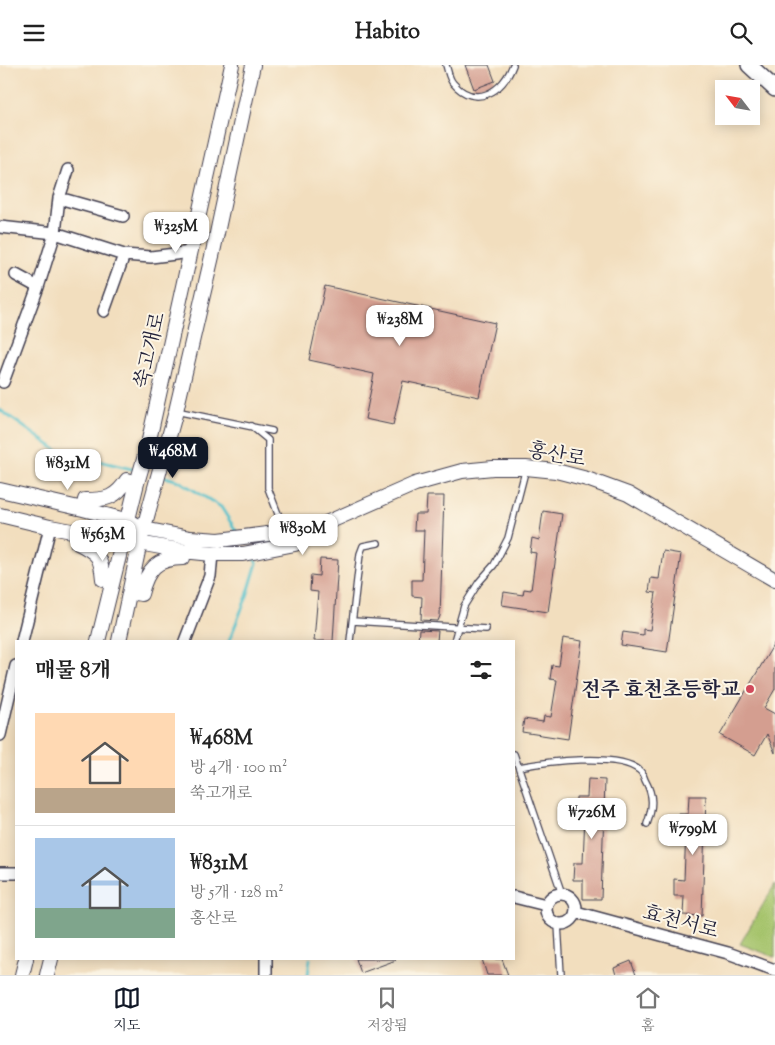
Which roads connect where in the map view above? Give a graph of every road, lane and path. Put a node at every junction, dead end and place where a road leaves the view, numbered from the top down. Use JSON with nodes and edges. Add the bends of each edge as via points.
{"nodes":[{"id":1,"x":232,"y":65,"type":"edge"},
{"id":2,"x":252,"y":65,"type":"edge"},
{"id":3,"x":446,"y":65,"type":"edge"},
{"id":4,"x":512,"y":65,"type":"edge"},
{"id":5,"x":749,"y":65,"type":"edge"},
{"id":6,"x":775,"y":89,"type":"edge"},
{"id":7,"x":68,"y":170,"type":"dead end"},
{"id":8,"x":59,"y":199,"type":"junction"},
{"id":9,"x":123,"y":217,"type":"dead end"},
{"id":10,"x":0,"y":227,"type":"edge"},
{"id":11,"x":55,"y":233,"type":"junction"},
{"id":12,"x":191,"y":252,"type":"junction"},
{"id":13,"x":124,"y":255,"type":"junction"},
{"id":14,"x":16,"y":275,"type":"dead end"},
{"id":15,"x":38,"y":287,"type":"junction"},
{"id":16,"x":104,"y":311,"type":"dead end"},
{"id":17,"x":3,"y":382,"type":"dead end"},
{"id":18,"x":176,"y":411,"type":"junction"},
{"id":19,"x":251,"y":425,"type":"junction"},
{"id":20,"x":272,"y":431,"type":"dead end"},
{"id":21,"x":526,"y":468,"type":"junction"},
{"id":22,"x":131,"y":487,"type":"junction"},
{"id":23,"x":0,"y":490,"type":"edge"},
{"id":24,"x":83,"y":509,"type":"junction"},
{"id":25,"x":0,"y":515,"type":"edge"},
{"id":26,"x":128,"y":521,"type":"junction"},
{"id":27,"x":50,"y":527,"type":"junction"},
{"id":28,"x":317,"y":527,"type":"junction"},
{"id":29,"x":144,"y":529,"type":"junction"},
{"id":30,"x":80,"y":532,"type":"junction"},
{"id":31,"x":285,"y":532,"type":"junction"},
{"id":32,"x":124,"y":539,"type":"junction"},
{"id":33,"x":140,"y":542,"type":"junction"},
{"id":34,"x":378,"y":543,"type":"dead end"},
{"id":35,"x":218,"y":549,"type":"junction"},
{"id":36,"x":183,"y":551,"type":"junction"},
{"id":37,"x":775,"y":580,"type":"edge"},
{"id":38,"x":112,"y":582,"type":"junction"},
{"id":39,"x":130,"y":592,"type":"junction"},
{"id":40,"x":353,"y":621,"type":"junction"},
{"id":41,"x":458,"y":627,"type":"junction"},
{"id":42,"x":486,"y":629,"type":"dead end"},
{"id":43,"x":22,"y":640,"type":"edge"},
{"id":44,"x":98,"y":640,"type":"edge"},
{"id":45,"x":119,"y":640,"type":"edge"},
{"id":46,"x":185,"y":640,"type":"edge"},
{"id":47,"x":350,"y":640,"type":"edge"},
{"id":48,"x":454,"y":640,"type":"edge"},
{"id":49,"x":15,"y":670,"type":"edge"},
{"id":50,"x":0,"y":735,"type":"edge"},
{"id":51,"x":515,"y":757,"type":"edge"},
{"id":52,"x":518,"y":767,"type":"junction"},
{"id":53,"x":647,"y":824,"type":"dead end"},
{"id":54,"x":0,"y":873,"type":"edge"},
{"id":55,"x":15,"y":873,"type":"edge"},
{"id":56,"x":562,"y":894,"type":"junction"},
{"id":57,"x":515,"y":897,"type":"edge"},
{"id":58,"x":546,"y":905,"type":"junction"},
{"id":59,"x":576,"y":912,"type":"junction"},
{"id":60,"x":558,"y":924,"type":"junction"},
{"id":61,"x":26,"y":960,"type":"edge"},
{"id":62,"x":51,"y":960,"type":"edge"},
{"id":63,"x":266,"y":960,"type":"edge"},
{"id":64,"x":775,"y":971,"type":"edge"},
{"id":65,"x":22,"y":975,"type":"edge"},
{"id":66,"x":47,"y":975,"type":"edge"},
{"id":67,"x":266,"y":975,"type":"edge"},
{"id":68,"x":561,"y":975,"type":"edge"}],
"edges":[{"from":1,"to":12,"type":"street","name":"쑥고개로"},
{"from":2,"to":18,"type":"street","name":"쑥고개로"},
{"from":3,"to":4,"type":"lane","via":[[452,82],[466,94],[484,95],[497,89],[508,77]]},
{"from":5,"to":6,"type":"main road"},
{"from":7,"to":8,"type":"street"},
{"from":8,"to":9,"type":"street"},
{"from":8,"to":11,"type":"street"},
{"from":10,"to":11,"type":"street"},
{"from":11,"to":13,"type":"street"},
{"from":11,"to":15,"type":"street"},
{"from":12,"to":13,"type":"street","via":[[151,257]]},
{"from":12,"to":22,"type":"street","name":"쑥고개로","via":[[147,449]]},
{"from":13,"to":16,"type":"street"},
{"from":14,"to":15,"type":"street"},
{"from":15,"to":17,"type":"street"},
{"from":18,"to":19,"type":"lane"},
{"from":18,"to":29,"type":"street","name":"쑥고개로"},
{"from":19,"to":20,"type":"lane"},
{"from":19,"to":31,"type":"lane","via":[[268,440],[268,488]]},
{"from":21,"to":28,"type":"street","name":"홍산로","via":[[493,467],[462,471],[415,484]]},
{"from":21,"to":37,"type":"street","name":"홍산로","via":[[556,471],[628,494]]},
{"from":21,"to":41,"type":"lane","via":[[508,538],[494,565],[464,605]]},
{"from":22,"to":24,"type":"street","via":[[102,500],[86,500]]},
{"from":22,"to":26,"type":"street","name":"쑥고개로"},
{"from":23,"to":24,"type":"street","name":"홍산로"},
{"from":24,"to":26,"type":"street","name":"홍산로"},
{"from":25,"to":27,"type":"street","name":"홍산로"},
{"from":26,"to":29,"type":"street","name":"홍산로"},
{"from":26,"to":32,"type":"street","name":"쑥고개로"},
{"from":27,"to":30,"type":"street","name":"홍산로"},
{"from":27,"to":43,"type":"street"},
{"from":28,"to":31,"type":"street","name":"홍산로"},
{"from":28,"to":35,"type":"street","name":"홍산로","via":[[295,544],[243,554]]},
{"from":29,"to":33,"type":"street","name":"쑥고개로"},
{"from":29,"to":35,"type":"street","name":"홍산로","via":[[190,538]]},
{"from":30,"to":32,"type":"street","name":"홍산로"},
{"from":30,"to":38,"type":"street","via":[[78,543],[94,551],[101,561],[103,579]]},
{"from":31,"to":35,"type":"street","name":"홍산로"},
{"from":32,"to":33,"type":"street","name":"홍산로"},
{"from":32,"to":38,"type":"street","name":"쑥고개로"},
{"from":33,"to":36,"type":"street","name":"홍산로"},
{"from":33,"to":39,"type":"street","name":"쑥고개로"},
{"from":34,"to":40,"type":"lane","via":[[363,546],[360,553]]},
{"from":35,"to":36,"type":"street","name":"홍산로"},
{"from":35,"to":46,"type":"street"},
{"from":36,"to":39,"type":"street","via":[[183,557],[166,559],[151,569],[141,594]]},
{"from":38,"to":44,"type":"street","name":"쑥고개로"},
{"from":39,"to":45,"type":"street","name":"쑥고개로"},
{"from":40,"to":41,"type":"lane"},
{"from":40,"to":47,"type":"lane"},
{"from":41,"to":42,"type":"lane"},
{"from":41,"to":48,"type":"lane"},
{"from":49,"to":50,"type":"street"},
{"from":51,"to":52,"type":"lane"},
{"from":52,"to":53,"type":"lane","via":[[580,760],[620,762],[640,770],[651,789],[652,809]]},
{"from":52,"to":56,"type":"lane"},
{"from":54,"to":55,"type":"street"},
{"from":56,"to":58,"type":"street","via":[[552,897]]},
{"from":56,"to":59,"type":"street","via":[[572,898]]},
{"from":57,"to":58,"type":"street"},
{"from":58,"to":60,"type":"street","via":[[549,919]]},
{"from":59,"to":60,"type":"street","via":[[572,921]]},
{"from":59,"to":64,"type":"street","name":"효천서로","via":[[728,953]]},
{"from":60,"to":68,"type":"lane"},
{"from":61,"to":65,"type":"street"},
{"from":62,"to":66,"type":"street"},
{"from":63,"to":67,"type":"street"}]}
